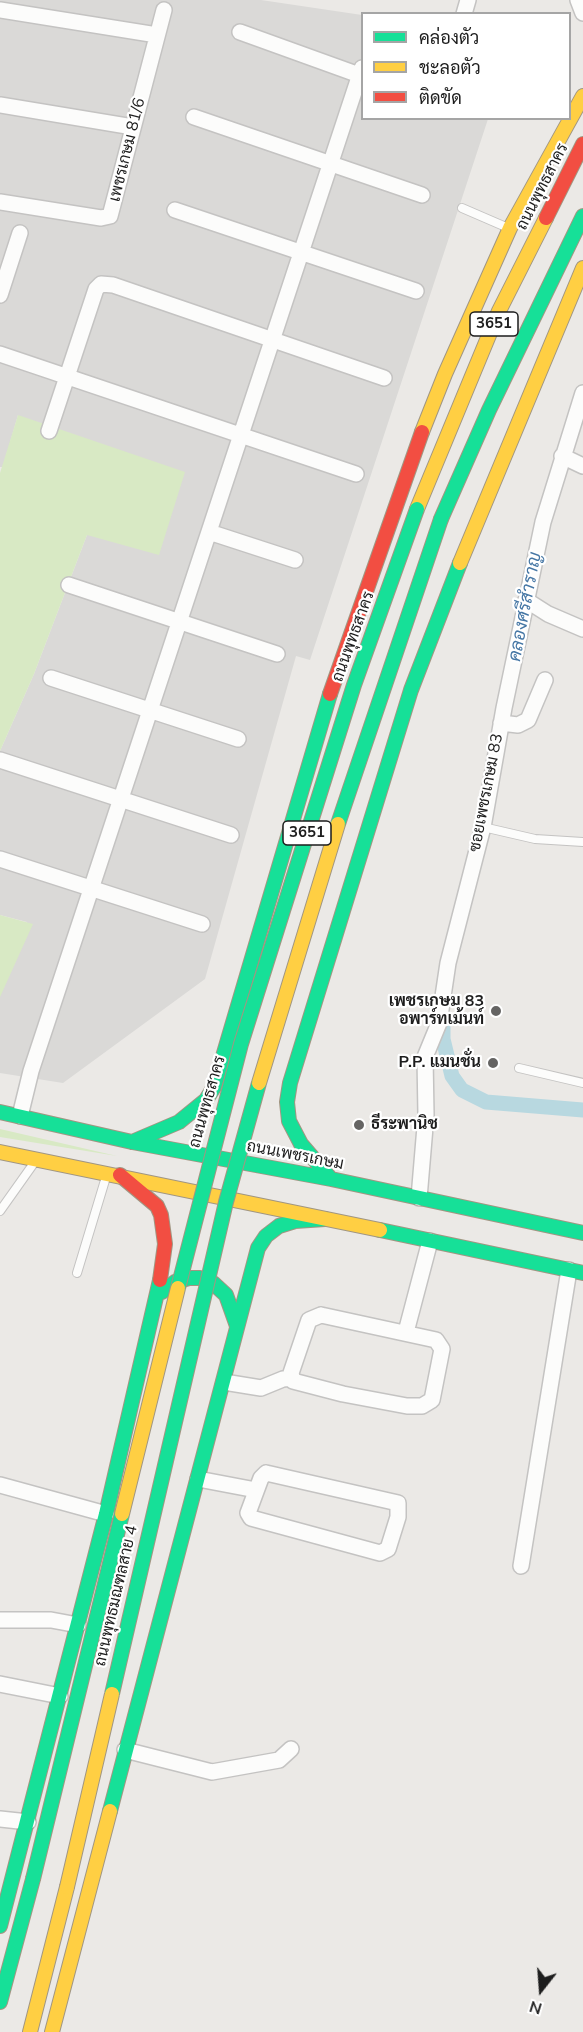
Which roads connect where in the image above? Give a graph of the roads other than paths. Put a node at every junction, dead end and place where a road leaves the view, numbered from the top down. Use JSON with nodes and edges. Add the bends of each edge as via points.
{"nodes":[{"id":1,"x":578,"y":0,"type":"edge"},
{"id":2,"x":0,"y":10,"type":"edge"},
{"id":3,"x":164,"y":10,"type":"dead end"},
{"id":4,"x":583,"y":13,"type":"edge"},
{"id":5,"x":240,"y":32,"type":"dead end"},
{"id":6,"x":157,"y":35,"type":"junction"},
{"id":7,"x":361,"y":73,"type":"edge"},
{"id":8,"x":361,"y":76,"type":"edge"},
{"id":9,"x":583,"y":96,"type":"edge"},
{"id":10,"x":0,"y":105,"type":"edge"},
{"id":11,"x":194,"y":117,"type":"dead end"},
{"id":12,"x":571,"y":118,"type":"edge"},
{"id":13,"x":570,"y":120,"type":"edge"},
{"id":14,"x":133,"y":127,"type":"junction"},
{"id":15,"x":583,"y":144,"type":"edge"},
{"id":16,"x":330,"y":164,"type":"junction"},
{"id":17,"x":422,"y":195,"type":"dead end"},
{"id":18,"x":0,"y":202,"type":"edge"},
{"id":19,"x":462,"y":208,"type":"dead end"},
{"id":20,"x":176,"y":210,"type":"dead end"},
{"id":21,"x":583,"y":216,"type":"edge"},
{"id":22,"x":510,"y":228,"type":"junction"},
{"id":23,"x":20,"y":233,"type":"dead end"},
{"id":24,"x":302,"y":251,"type":"junction"},
{"id":25,"x":583,"y":268,"type":"edge"},
{"id":26,"x":416,"y":291,"type":"dead end"},
{"id":27,"x":0,"y":296,"type":"edge"},
{"id":28,"x":272,"y":340,"type":"junction"},
{"id":29,"x":0,"y":354,"type":"edge"},
{"id":30,"x":68,"y":375,"type":"junction"},
{"id":31,"x":384,"y":378,"type":"dead end"},
{"id":32,"x":583,"y":393,"type":"edge"},
{"id":33,"x":49,"y":431,"type":"dead end"},
{"id":34,"x":240,"y":435,"type":"junction"},
{"id":35,"x":562,"y":456,"type":"junction"},
{"id":36,"x":583,"y":466,"type":"edge"},
{"id":37,"x":356,"y":474,"type":"dead end"},
{"id":38,"x":209,"y":532,"type":"junction"},
{"id":39,"x":295,"y":560,"type":"dead end"},
{"id":40,"x":69,"y":585,"type":"dead end"},
{"id":41,"x":526,"y":600,"type":"junction"},
{"id":42,"x":179,"y":621,"type":"junction"},
{"id":43,"x":583,"y":629,"type":"edge"},
{"id":44,"x":277,"y":654,"type":"dead end"},
{"id":45,"x":51,"y":678,"type":"dead end"},
{"id":46,"x":546,"y":680,"type":"dead end"},
{"id":47,"x":151,"y":711,"type":"junction"},
{"id":48,"x":501,"y":723,"type":"junction"},
{"id":49,"x":238,"y":739,"type":"dead end"},
{"id":50,"x":0,"y":760,"type":"edge"},
{"id":51,"x":122,"y":799,"type":"junction"},
{"id":52,"x":483,"y":827,"type":"junction"},
{"id":53,"x":231,"y":835,"type":"dead end"},
{"id":54,"x":583,"y":842,"type":"edge"},
{"id":55,"x":0,"y":859,"type":"edge"},
{"id":56,"x":93,"y":889,"type":"junction"},
{"id":57,"x":202,"y":924,"type":"dead end"},
{"id":58,"x":250,"y":962,"type":"junction"},
{"id":59,"x":318,"y":986,"type":"junction"},
{"id":60,"x":519,"y":1068,"type":"dead end"},
{"id":61,"x":583,"y":1083,"type":"edge"},
{"id":62,"x":0,"y":1112,"type":"edge"},
{"id":63,"x":20,"y":1116,"type":"junction"},
{"id":64,"x":132,"y":1142,"type":"junction"},
{"id":65,"x":0,"y":1152,"type":"edge"},
{"id":66,"x":37,"y":1159,"type":"junction"},
{"id":67,"x":209,"y":1161,"type":"joint"},
{"id":68,"x":113,"y":1174,"type":"junction"},
{"id":69,"x":332,"y":1179,"type":"junction"},
{"id":70,"x":419,"y":1198,"type":"junction"},
{"id":71,"x":0,"y":1211,"type":"edge"},
{"id":72,"x":325,"y":1219,"type":"junction"},
{"id":73,"x":583,"y":1233,"type":"edge"},
{"id":74,"x":430,"y":1241,"type":"junction"},
{"id":75,"x":576,"y":1272,"type":"edge"},
{"id":76,"x":76,"y":1273,"type":"dead end"},
{"id":77,"x":156,"y":1303,"type":"junction"},
{"id":78,"x":237,"y":1326,"type":"junction"},
{"id":79,"x":406,"y":1332,"type":"junction"},
{"id":80,"x":292,"y":1378,"type":"junction"},
{"id":81,"x":224,"y":1382,"type":"junction"},
{"id":82,"x":198,"y":1479,"type":"junction"},
{"id":83,"x":0,"y":1485,"type":"edge"},
{"id":84,"x":256,"y":1490,"type":"junction"},
{"id":85,"x":106,"y":1514,"type":"junction"},
{"id":86,"x":521,"y":1566,"type":"dead end"},
{"id":87,"x":0,"y":1620,"type":"edge"},
{"id":88,"x":78,"y":1625,"type":"junction"},
{"id":89,"x":0,"y":1684,"type":"edge"},
{"id":90,"x":60,"y":1696,"type":"junction"},
{"id":91,"x":291,"y":1749,"type":"dead end"},
{"id":92,"x":125,"y":1750,"type":"junction"},
{"id":93,"x":0,"y":1819,"type":"edge"},
{"id":94,"x":28,"y":1822,"type":"junction"},
{"id":95,"x":0,"y":1926,"type":"edge"},
{"id":96,"x":0,"y":2002,"type":"edge"},
{"id":97,"x":30,"y":2032,"type":"edge"},
{"id":98,"x":52,"y":2032,"type":"edge"}],
"edges":[{"from":1,"to":4,"type":"street"},
{"from":2,"to":6,"type":"street"},
{"from":3,"to":6,"type":"street","name":"เพชรเกษม 81/6"},
{"from":5,"to":7,"type":"street"},
{"from":6,"to":14,"type":"street","name":"เพชรเกษม 81/6"},
{"from":8,"to":16,"type":"street"},
{"from":9,"to":12,"type":"main road"},
{"from":10,"to":14,"type":"street"},
{"from":11,"to":16,"type":"street"},
{"from":13,"to":22,"type":"main road"},
{"from":14,"to":18,"type":"street","name":"เพชรเกษม 81/6","via":[[110,216],[101,218]]},
{"from":15,"to":67,"type":"main road","name":"ถนนพุทธสาคร","number":"3651","bridge":true,"via":[[499,311],[417,509],[340,728]]},
{"from":16,"to":17,"type":"street"},
{"from":16,"to":24,"type":"street"},
{"from":19,"to":22,"type":"lane"},
{"from":20,"to":24,"type":"street"},
{"from":21,"to":97,"type":"main road","name":"ถนนพุทธมณฑลสาย 4","number":"3651","bridge":true,"via":[[441,519],[281,1006],[236,1167]]},
{"from":22,"to":58,"type":"main road","via":[[445,374],[393,509],[318,729]]},
{"from":23,"to":27,"type":"street"},
{"from":24,"to":26,"type":"street"},
{"from":24,"to":28,"type":"street"},
{"from":25,"to":59,"type":"main road","via":[[478,515],[411,690]]},
{"from":28,"to":30,"type":"street","via":[[101,284]]},
{"from":28,"to":31,"type":"street"},
{"from":28,"to":34,"type":"street"},
{"from":29,"to":30,"type":"street"},
{"from":30,"to":33,"type":"street"},
{"from":30,"to":34,"type":"street"},
{"from":32,"to":35,"type":"street","name":"ซอยเพชรเกษม 83"},
{"from":34,"to":37,"type":"street"},
{"from":34,"to":38,"type":"street"},
{"from":35,"to":36,"type":"street"},
{"from":35,"to":41,"type":"street","name":"ซอยเพชรเกษม 83"},
{"from":38,"to":39,"type":"street"},
{"from":38,"to":42,"type":"street"},
{"from":40,"to":42,"type":"street"},
{"from":41,"to":43,"type":"street"},
{"from":41,"to":48,"type":"street","name":"ซอยเพชรเกษม 83"},
{"from":42,"to":44,"type":"street"},
{"from":42,"to":47,"type":"street"},
{"from":45,"to":47,"type":"street"},
{"from":46,"to":48,"type":"street","via":[[528,720],[518,725]]},
{"from":47,"to":49,"type":"street"},
{"from":47,"to":51,"type":"street"},
{"from":48,"to":52,"type":"street","name":"ซอยเพชรเกษม 83"},
{"from":50,"to":51,"type":"street"},
{"from":51,"to":53,"type":"street"},
{"from":51,"to":56,"type":"street"},
{"from":52,"to":54,"type":"lane","via":[[535,838]]},
{"from":52,"to":70,"type":"street","name":"ซอยเพชรเกษม 83","via":[[448,963],[439,1023],[423,1068],[426,1115]]},
{"from":55,"to":56,"type":"street"},
{"from":56,"to":57,"type":"street"},
{"from":56,"to":63,"type":"street"},
{"from":58,"to":59,"type":"main road","via":[[252,1000],[273,1016],[294,1015],[309,1002]]},
{"from":58,"to":64,"type":"main road","via":[[214,1087],[206,1100],[179,1122]]},
{"from":59,"to":69,"type":"main road","via":[[287,1102],[289,1121],[300,1144]]},
{"from":60,"to":61,"type":"lane"},
{"from":62,"to":63,"type":"main road","name":"ถนนเพชรเกษม"},
{"from":63,"to":64,"type":"main road","name":"ถนนเพชรเกษม"},
{"from":64,"to":69,"type":"main road","name":"ถนนเพชรเกษม"},
{"from":65,"to":66,"type":"main road"},
{"from":66,"to":68,"type":"main road"},
{"from":66,"to":71,"type":"lane"},
{"from":67,"to":96,"type":"main road","name":"ถนนพุทธมณฑลสาย 4","bridge":true},
{"from":68,"to":72,"type":"main road"},
{"from":68,"to":76,"type":"lane"},
{"from":68,"to":77,"type":"main road","name":"ถนนพุทธมณฑลสาย 4","via":[[157,1206],[165,1227]]},
{"from":69,"to":70,"type":"main road","name":"ถนนเพชรเกษม"},
{"from":70,"to":73,"type":"main road","name":"ถนนเพชรเกษม"},
{"from":72,"to":74,"type":"main road"},
{"from":72,"to":78,"type":"main road","via":[[295,1221],[266,1236],[255,1257]]},
{"from":74,"to":75,"type":"main road"},
{"from":74,"to":79,"type":"street"},
{"from":75,"to":86,"type":"street"},
{"from":77,"to":78,"type":"main road","via":[[175,1282],[200,1278],[226,1295]]},
{"from":77,"to":85,"type":"main road","name":"ถนนพุทธมณฑลสาย 4"},
{"from":78,"to":81,"type":"main road"},
{"from":79,"to":80,"type":"street","via":[[314,1316],[306,1328]]},
{"from":79,"to":80,"type":"street","via":[[441,1343],[432,1400],[426,1405],[406,1406],[343,1394],[300,1384]]},
{"from":80,"to":81,"type":"street","via":[[261,1388]]},
{"from":81,"to":82,"type":"main road"},
{"from":82,"to":84,"type":"street"},
{"from":82,"to":92,"type":"main road"},
{"from":83,"to":85,"type":"street"},
{"from":84,"to":84,"type":"street","via":[[248,1514],[251,1518],[380,1553],[388,1549],[400,1507],[394,1502],[266,1473]]},
{"from":85,"to":88,"type":"main road","name":"ถนนพุทธมณฑลสาย 4"},
{"from":87,"to":88,"type":"street","via":[[51,1620]]},
{"from":88,"to":90,"type":"main road","name":"ถนนพุทธมณฑลสาย 4"},
{"from":89,"to":90,"type":"street"},
{"from":90,"to":94,"type":"main road","name":"ถนนพุทธมณฑลสาย 4"},
{"from":91,"to":92,"type":"street","via":[[279,1760],[212,1772]]},
{"from":92,"to":98,"type":"main road"},
{"from":93,"to":94,"type":"street"},
{"from":94,"to":95,"type":"main road","name":"ถนนพุทธมณฑลสาย 4"}]}
